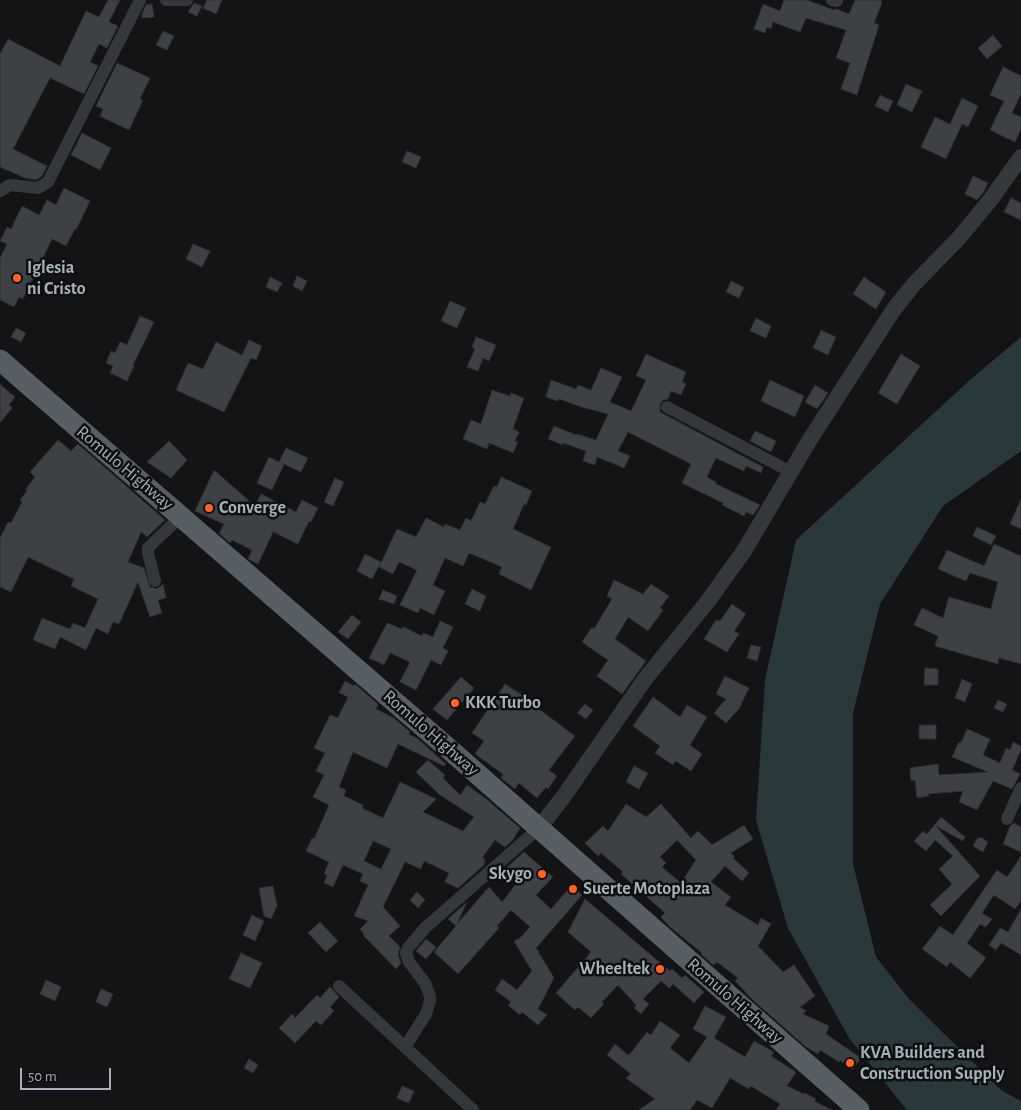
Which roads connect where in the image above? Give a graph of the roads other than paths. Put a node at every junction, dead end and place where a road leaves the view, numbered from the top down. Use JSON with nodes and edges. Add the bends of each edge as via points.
{"nodes":[{"id":1,"x":140,"y":0,"type":"edge"},
{"id":2,"x":166,"y":0,"type":"edge"},
{"id":3,"x":187,"y":0,"type":"edge"},
{"id":4,"x":1021,"y":157,"type":"edge"},
{"id":5,"x":0,"y":191,"type":"edge"},
{"id":6,"x":0,"y":360,"type":"edge"},
{"id":7,"x":668,"y":406,"type":"dead end"},
{"id":8,"x":791,"y":472,"type":"junction"},
{"id":9,"x":181,"y":516,"type":"junction"},
{"id":10,"x":155,"y":581,"type":"dead end"},
{"id":11,"x":1021,"y":788,"type":"edge"},
{"id":12,"x":1007,"y":819,"type":"dead end"},
{"id":13,"x":539,"y":828,"type":"junction"},
{"id":14,"x":339,"y":986,"type":"dead end"},
{"id":15,"x":405,"y":1047,"type":"junction"},
{"id":16,"x":473,"y":1110,"type":"edge"},
{"id":17,"x":859,"y":1110,"type":"edge"}],
"edges":[{"from":1,"to":5,"type":"street","via":[[48,182],[38,188],[10,185]]},
{"from":2,"to":3,"type":"street"},
{"from":4,"to":8,"type":"street","via":[[964,232],[894,309]]},
{"from":6,"to":9,"type":"highway","name":"Romulo Highway"},
{"from":7,"to":8,"type":"street"},
{"from":8,"to":13,"type":"street","via":[[726,578],[645,679]]},
{"from":9,"to":10,"type":"street","via":[[148,548]]},
{"from":9,"to":13,"type":"highway","name":"Romulo Highway"},
{"from":11,"to":12,"type":"street"},
{"from":13,"to":15,"type":"street","via":[[425,928],[408,948],[406,953],[425,983],[430,1002]]},
{"from":13,"to":17,"type":"highway","name":"Romulo Highway"},
{"from":14,"to":15,"type":"street"},
{"from":15,"to":16,"type":"street"}]}
